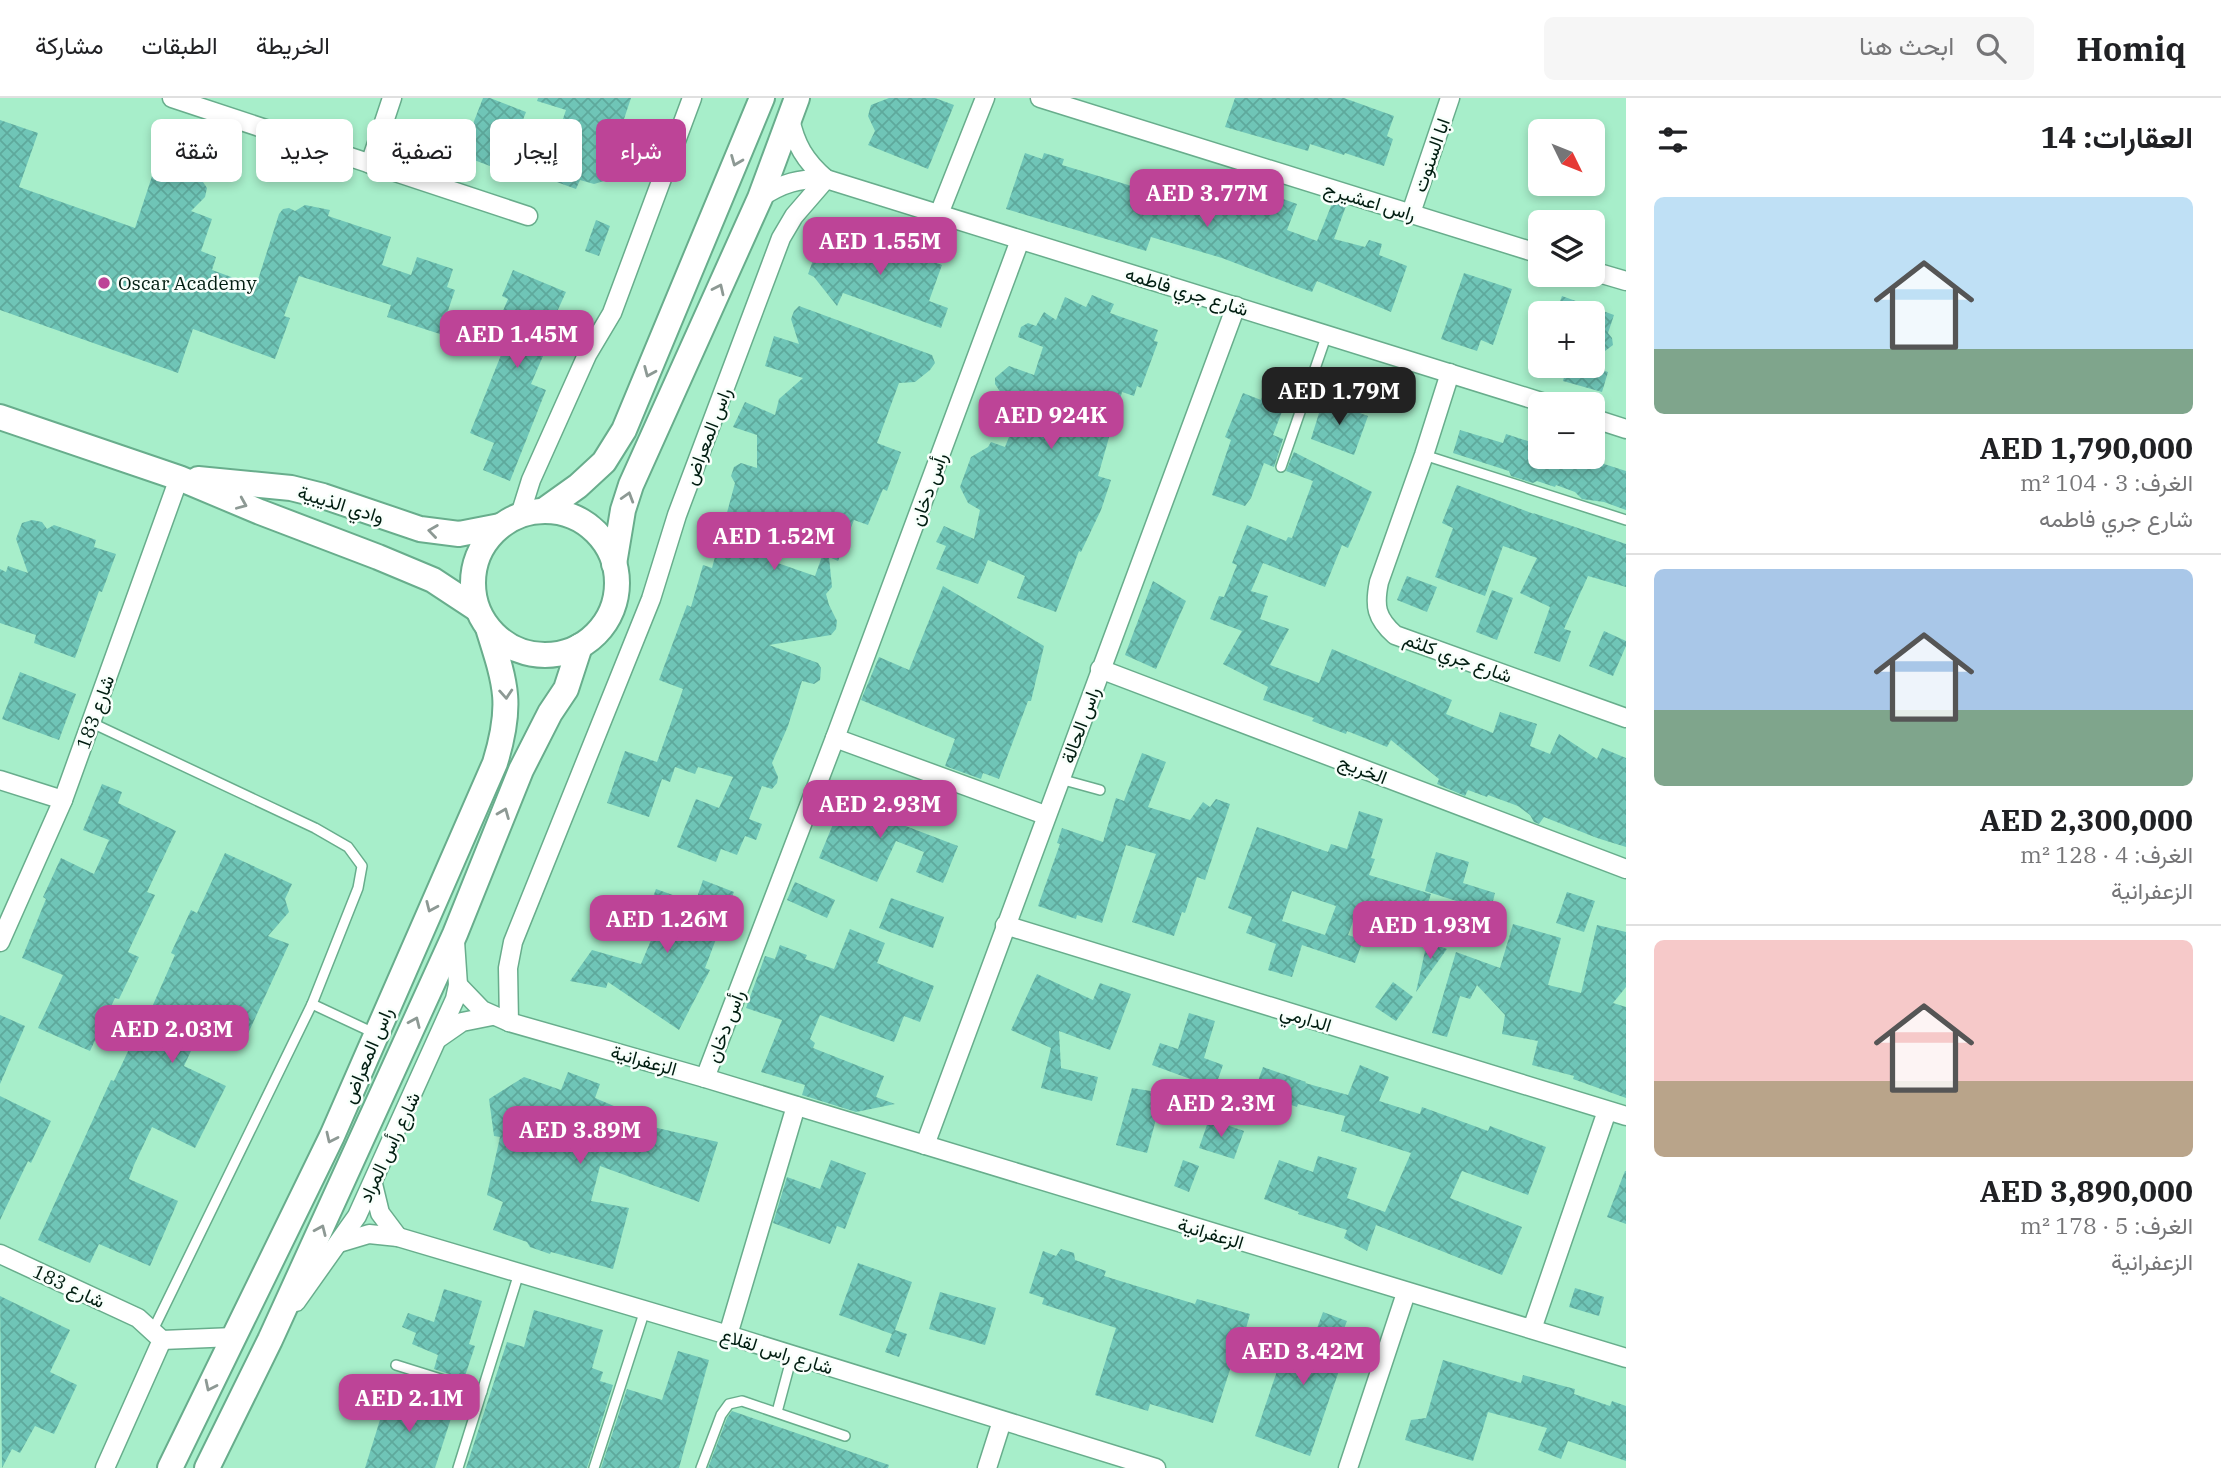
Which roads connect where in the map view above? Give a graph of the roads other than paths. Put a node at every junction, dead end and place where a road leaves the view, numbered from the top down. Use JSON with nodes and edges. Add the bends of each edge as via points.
{"nodes":[{"id":1,"x":172,"y":98,"type":"edge"},
{"id":2,"x":392,"y":98,"type":"edge"},
{"id":3,"x":692,"y":98,"type":"edge"},
{"id":4,"x":762,"y":98,"type":"edge"},
{"id":5,"x":985,"y":98,"type":"edge"},
{"id":6,"x":1040,"y":98,"type":"edge"},
{"id":7,"x":1450,"y":98,"type":"edge"},
{"id":8,"x":793,"y":108,"type":"edge"},
{"id":9,"x":385,"y":119,"type":"edge"},
{"id":10,"x":367,"y":163,"type":"edge"},
{"id":11,"x":826,"y":179,"type":"junction"},
{"id":12,"x":425,"y":182,"type":"edge"},
{"id":13,"x":761,"y":198,"type":"junction"},
{"id":14,"x":1411,"y":213,"type":"junction"},
{"id":15,"x":939,"y":214,"type":"junction"},
{"id":16,"x":528,"y":216,"type":"dead end"},
{"id":17,"x":1020,"y":240,"type":"junction"},
{"id":18,"x":1528,"y":250,"type":"edge"},
{"id":19,"x":1605,"y":275,"type":"edge"},
{"id":20,"x":1626,"y":281,"type":"edge"},
{"id":21,"x":1236,"y":306,"type":"junction"},
{"id":22,"x":1326,"y":334,"type":"junction"},
{"id":23,"x":1450,"y":373,"type":"junction"},
{"id":24,"x":1528,"y":398,"type":"edge"},
{"id":25,"x":0,"y":417,"type":"edge"},
{"id":26,"x":1605,"y":422,"type":"edge"},
{"id":27,"x":1626,"y":429,"type":"edge"},
{"id":28,"x":1424,"y":455,"type":"junction"},
{"id":29,"x":1281,"y":467,"type":"dead end"},
{"id":30,"x":179,"y":478,"type":"junction"},
{"id":31,"x":521,"y":518,"type":"junction"},
{"id":32,"x":1626,"y":520,"type":"edge"},
{"id":33,"x":614,"y":564,"type":"junction"},
{"id":34,"x":483,"y":619,"type":"junction"},
{"id":35,"x":580,"y":646,"type":"junction"},
{"id":36,"x":1100,"y":669,"type":"junction"},
{"id":37,"x":1626,"y":718,"type":"edge"},
{"id":38,"x":92,"y":723,"type":"junction"},
{"id":39,"x":835,"y":738,"type":"junction"},
{"id":40,"x":1060,"y":779,"type":"junction"},
{"id":41,"x":0,"y":780,"type":"edge"},
{"id":42,"x":1100,"y":790,"type":"dead end"},
{"id":43,"x":63,"y":800,"type":"junction"},
{"id":44,"x":1045,"y":815,"type":"junction"},
{"id":45,"x":1626,"y":869,"type":"edge"},
{"id":46,"x":1005,"y":925,"type":"junction"},
{"id":47,"x":455,"y":934,"type":"junction"},
{"id":48,"x":0,"y":942,"type":"edge"},
{"id":49,"x":458,"y":985,"type":"junction"},
{"id":50,"x":313,"y":1004,"type":"junction"},
{"id":51,"x":501,"y":1019,"type":"junction"},
{"id":52,"x":376,"y":1034,"type":"junction"},
{"id":53,"x":437,"y":1040,"type":"junction"},
{"id":54,"x":705,"y":1078,"type":"junction"},
{"id":55,"x":796,"y":1106,"type":"junction"},
{"id":56,"x":1607,"y":1111,"type":"junction"},
{"id":57,"x":1626,"y":1116,"type":"edge"},
{"id":58,"x":925,"y":1145,"type":"junction"},
{"id":59,"x":373,"y":1184,"type":"junction"},
{"id":60,"x":398,"y":1237,"type":"junction"},
{"id":61,"x":339,"y":1243,"type":"junction"},
{"id":62,"x":0,"y":1254,"type":"edge"},
{"id":63,"x":519,"y":1273,"type":"junction"},
{"id":64,"x":1406,"y":1293,"type":"junction"},
{"id":65,"x":645,"y":1310,"type":"junction"},
{"id":66,"x":1532,"y":1329,"type":"junction"},
{"id":67,"x":157,"y":1335,"type":"junction"},
{"id":68,"x":728,"y":1335,"type":"junction"},
{"id":69,"x":234,"y":1337,"type":"junction"},
{"id":70,"x":270,"y":1340,"type":"junction"},
{"id":71,"x":792,"y":1356,"type":"junction"},
{"id":72,"x":1626,"y":1358,"type":"edge"},
{"id":73,"x":396,"y":1365,"type":"dead end"},
{"id":74,"x":482,"y":1392,"type":"junction"},
{"id":75,"x":777,"y":1412,"type":"junction"},
{"id":76,"x":1002,"y":1420,"type":"junction"},
{"id":77,"x":845,"y":1436,"type":"dead end"},
{"id":78,"x":105,"y":1468,"type":"edge"},
{"id":79,"x":170,"y":1468,"type":"edge"},
{"id":80,"x":207,"y":1468,"type":"edge"},
{"id":81,"x":458,"y":1468,"type":"edge"},
{"id":82,"x":594,"y":1468,"type":"edge"},
{"id":83,"x":701,"y":1468,"type":"edge"},
{"id":84,"x":987,"y":1468,"type":"edge"},
{"id":85,"x":1156,"y":1468,"type":"edge"},
{"id":86,"x":1349,"y":1468,"type":"edge"}],
"edges":[{"from":1,"to":10,"type":"street"},
{"from":2,"to":9,"type":"street"},
{"from":3,"to":31,"type":"street","via":[[612,313],[587,355],[531,480]]},
{"from":4,"to":31,"type":"street","one_way":true,"via":[[624,430],[604,462],[579,486]]},
{"from":5,"to":15,"type":"street"},
{"from":6,"to":14,"type":"street","name":"راس اعشيرج"},
{"from":7,"to":14,"type":"street","name":"ابا السنوت"},
{"from":8,"to":11,"type":"street","name":"شارع جري فاطمه","via":[[793,135],[812,167]]},
{"from":8,"to":13,"type":"street"},
{"from":11,"to":13,"type":"street","name":"شارع جري فاطمه","via":[[791,181]]},
{"from":11,"to":15,"type":"street","name":"شارع جري فاطمه"},
{"from":11,"to":51,"type":"street","name":"راس المعراض","via":[[781,239],[677,515],[642,625],[513,942]]},
{"from":12,"to":16,"type":"street"},
{"from":33,"to":13,"type":"street","one_way":true,"via":[[631,485]]},
{"from":14,"to":18,"type":"street","name":"راس اعشيرج"},
{"from":15,"to":17,"type":"street","name":"شارع جري فاطمه"},
{"from":17,"to":21,"type":"street","name":"شارع جري فاطمه"},
{"from":17,"to":39,"type":"street","name":"رأس دخان"},
{"from":19,"to":20,"type":"street"},
{"from":21,"to":22,"type":"street","name":"شارع جري فاطمه"},
{"from":21,"to":36,"type":"street","name":"راس الحالة"},
{"from":22,"to":23,"type":"street","name":"شارع جري فاطمه"},
{"from":22,"to":29,"type":"lane"},
{"from":23,"to":24,"type":"street","name":"شارع جري فاطمه"},
{"from":23,"to":28,"type":"street","name":"شارع جري كلثم"},
{"from":25,"to":30,"type":"street","name":"وادي الذيبية"},
{"from":26,"to":27,"type":"street"},
{"from":28,"to":32,"type":"lane"},
{"from":28,"to":37,"type":"street","name":"شارع جري كلثم","via":[[1379,582],[1376,599],[1385,626],[1395,635]]},
{"from":31,"to":30,"type":"street","name":"وادي الذيبية","one_way":true,"via":[[459,534],[420,529],[291,488]]},
{"from":30,"to":34,"type":"street","name":"وادي الذيبية","one_way":true,"via":[[433,580]]},
{"from":30,"to":38,"type":"street","name":"شارع 183"},
{"from":31,"to":33,"type":"street","via":[[566,514],[588,525],[605,542]]},
{"from":31,"to":34,"type":"street","via":[[485,543],[475,564],[473,587]]},
{"from":33,"to":35,"type":"street","via":[[617,587],[612,611],[599,631]]},
{"from":34,"to":35,"type":"street","via":[[503,643],[521,652],[561,654]]},
{"from":34,"to":52,"type":"street","name":"راس المعراض","one_way":true,"via":[[505,682],[504,734]]},
{"from":47,"to":35,"type":"street","name":"راس المعراض","one_way":true,"via":[[522,771],[566,689]]},
{"from":36,"to":40,"type":"street","name":"راس الحالة"},
{"from":36,"to":45,"type":"street","name":"الخريج"},
{"from":38,"to":43,"type":"street","name":"شارع 183"},
{"from":38,"to":50,"type":"lane","via":[[348,847],[362,866],[358,888]]},
{"from":39,"to":44,"type":"street"},
{"from":39,"to":54,"type":"street","name":"رأس دخان"},
{"from":40,"to":42,"type":"lane"},
{"from":40,"to":44,"type":"street","name":"راس الحالة"},
{"from":41,"to":43,"type":"street"},
{"from":43,"to":48,"type":"street","name":"شارع 183"},
{"from":44,"to":46,"type":"street","name":"راس الحالة"},
{"from":46,"to":56,"type":"street","name":"الدارمي"},
{"from":46,"to":58,"type":"street","name":"راس الحالة"},
{"from":47,"to":49,"type":"street","name":"شارع رأس المراد"},
{"from":70,"to":47,"type":"street","name":"راس المعراض","one_way":true},
{"from":49,"to":51,"type":"street","name":"الزعفرانية","via":[[473,1003]]},
{"from":49,"to":53,"type":"street","name":"شارع رأس المراد"},
{"from":50,"to":52,"type":"lane"},
{"from":50,"to":67,"type":"lane"},
{"from":51,"to":53,"type":"street","name":"الزعفرانية","via":[[462,1021]]},
{"from":51,"to":54,"type":"street","name":"الزعفرانية"},
{"from":52,"to":69,"type":"street","name":"راس المعراض","one_way":true},
{"from":53,"to":59,"type":"street","name":"شارع رأس المراد"},
{"from":54,"to":55,"type":"street","name":"الزعفرانية"},
{"from":55,"to":58,"type":"street","name":"الزعفرانية"},
{"from":55,"to":68,"type":"street"},
{"from":56,"to":57,"type":"street","name":"الدارمي"},
{"from":56,"to":66,"type":"street"},
{"from":58,"to":64,"type":"street","name":"الزعفرانية"},
{"from":59,"to":60,"type":"street","via":[[380,1213]]},
{"from":59,"to":61,"type":"street","name":"شارع رأس المراد"},
{"from":60,"to":61,"type":"street","name":"شارع راس لقلاع","via":[[369,1234]]},
{"from":60,"to":63,"type":"street","name":"شارع راس لقلاع"},
{"from":61,"to":70,"type":"street","name":"شارع رأس المراد"},
{"from":62,"to":67,"type":"street","name":"شارع 183","via":[[138,1318]]},
{"from":63,"to":65,"type":"street","name":"شارع راس لقلاع"},
{"from":63,"to":74,"type":"lane"},
{"from":64,"to":66,"type":"street","name":"الزعفرانية"},
{"from":64,"to":86,"type":"street"},
{"from":65,"to":68,"type":"street","name":"شارع راس لقلاع"},
{"from":65,"to":82,"type":"lane"},
{"from":66,"to":72,"type":"street","name":"الزعفرانية"},
{"from":67,"to":69,"type":"street"},
{"from":67,"to":78,"type":"street"},
{"from":68,"to":71,"type":"street","name":"شارع راس لقلاع"},
{"from":69,"to":79,"type":"street","name":"راس المعراض","one_way":true},
{"from":70,"to":80,"type":"street","name":"راس المعراض"},
{"from":71,"to":75,"type":"lane"},
{"from":71,"to":76,"type":"street","name":"شارع راس لقلاع"},
{"from":73,"to":74,"type":"lane"},
{"from":74,"to":81,"type":"lane"},
{"from":75,"to":77,"type":"lane"},
{"from":75,"to":83,"type":"lane","via":[[742,1401],[729,1404],[720,1415]]},
{"from":76,"to":84,"type":"street"},
{"from":76,"to":85,"type":"street","name":"شارع راس لقلاع"}]}
